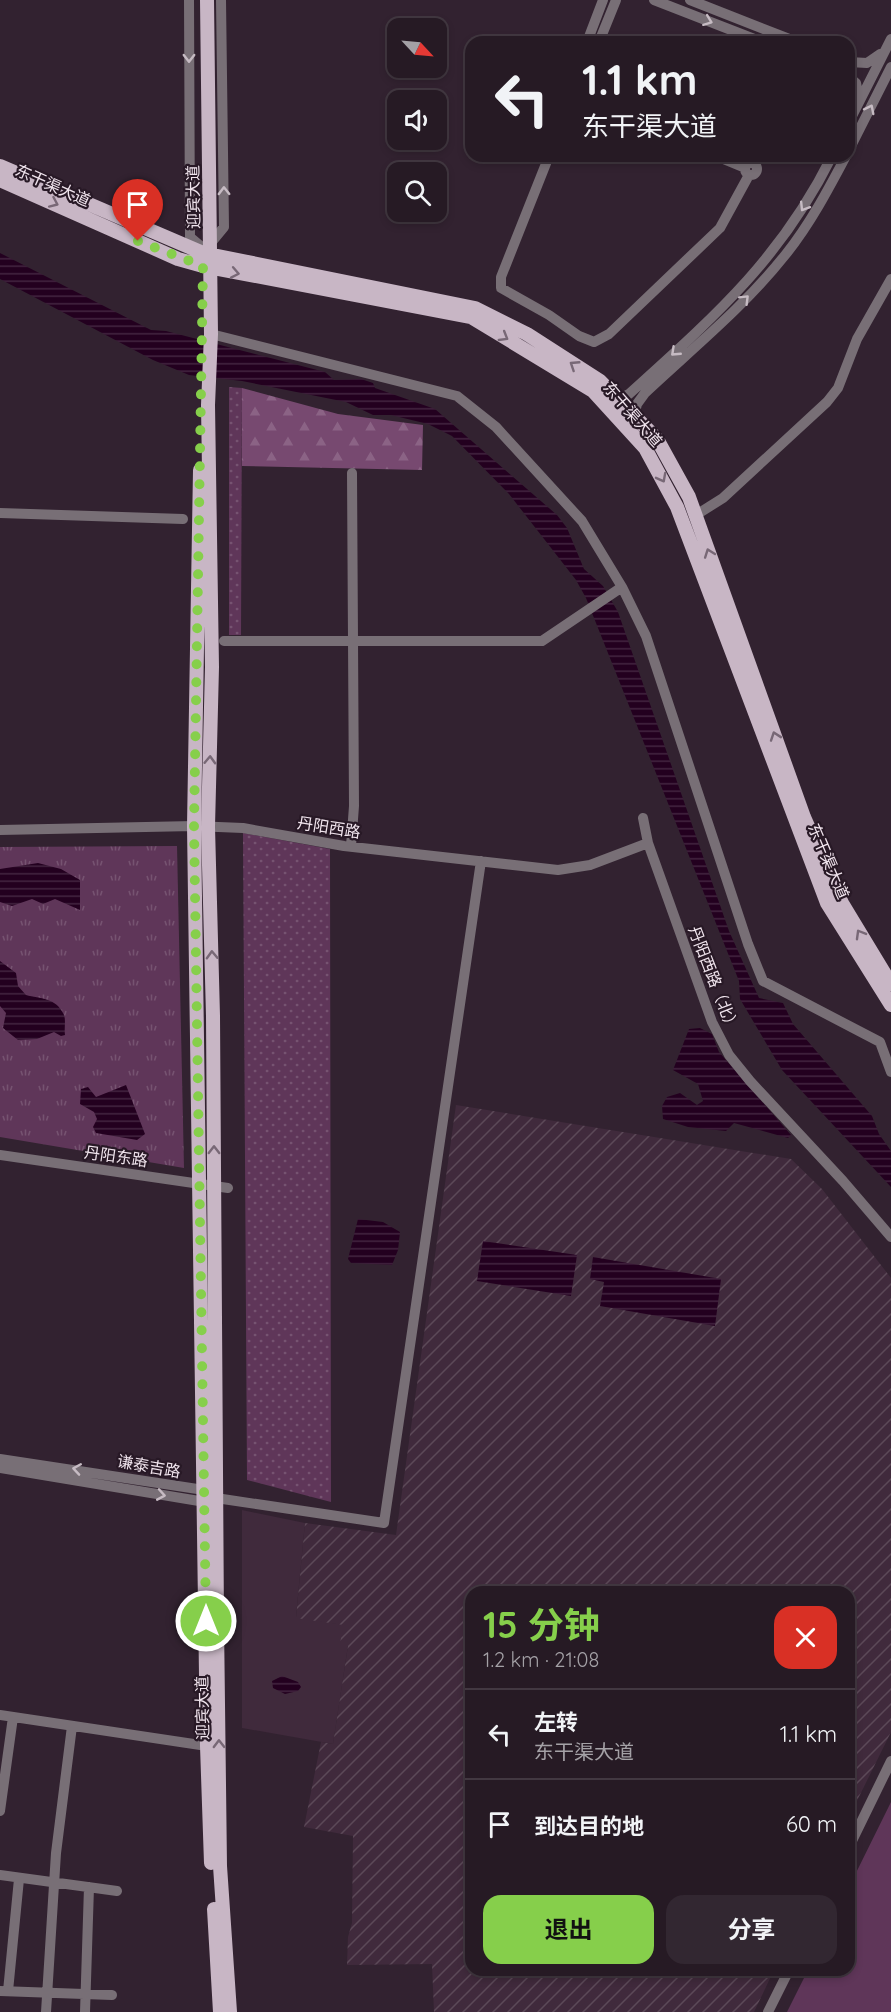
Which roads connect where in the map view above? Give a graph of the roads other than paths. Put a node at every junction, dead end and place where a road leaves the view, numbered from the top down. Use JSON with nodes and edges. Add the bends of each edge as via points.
{"nodes":[{"id":1,"x":189,"y":0,"type":"edge"},
{"id":2,"x":200,"y":0,"type":"edge"},
{"id":3,"x":207,"y":0,"type":"edge"},
{"id":4,"x":221,"y":0,"type":"edge"},
{"id":5,"x":603,"y":0,"type":"edge"},
{"id":6,"x":616,"y":0,"type":"edge"},
{"id":7,"x":654,"y":0,"type":"edge"},
{"id":8,"x":690,"y":0,"type":"edge"},
{"id":9,"x":588,"y":36,"type":"edge"},
{"id":10,"x":601,"y":36,"type":"edge"},
{"id":11,"x":747,"y":36,"type":"edge"},
{"id":12,"x":782,"y":36,"type":"edge"},
{"id":13,"x":889,"y":43,"type":"edge"},
{"id":14,"x":855,"y":62,"type":"edge"},
{"id":15,"x":891,"y":68,"type":"edge"},
{"id":16,"x":855,"y":83,"type":"edge"},
{"id":17,"x":859,"y":102,"type":"junction"},
{"id":18,"x":855,"y":110,"type":"edge"},
{"id":19,"x":855,"y":138,"type":"edge"},
{"id":20,"x":547,"y":162,"type":"edge"},
{"id":21,"x":728,"y":162,"type":"edge"},
{"id":22,"x":829,"y":162,"type":"edge"},
{"id":23,"x":843,"y":162,"type":"edge"},
{"id":24,"x":0,"y":166,"type":"edge"},
{"id":25,"x":0,"y":180,"type":"edge"},
{"id":26,"x":207,"y":256,"type":"junction"},
{"id":27,"x":891,"y":279,"type":"edge"},
{"id":28,"x":208,"y":341,"type":"junction"},
{"id":29,"x":206,"y":387,"type":"junction"},
{"id":30,"x":601,"y":399,"type":"junction"},
{"id":31,"x":619,"y":400,"type":"junction"},
{"id":32,"x":634,"y":416,"type":"junction"},
{"id":33,"x":352,"y":473,"type":"dead end"},
{"id":34,"x":0,"y":513,"type":"edge"},
{"id":35,"x":696,"y":515,"type":"junction"},
{"id":36,"x":183,"y":519,"type":"dead end"},
{"id":37,"x":622,"y":587,"type":"junction"},
{"id":38,"x":353,"y":640,"type":"junction"},
{"id":39,"x":224,"y":641,"type":"dead end"},
{"id":40,"x":643,"y":818,"type":"dead end"},
{"id":41,"x":194,"y":826,"type":"junction"},
{"id":42,"x":208,"y":827,"type":"junction"},
{"id":43,"x":0,"y":830,"type":"edge"},
{"id":44,"x":648,"y":843,"type":"junction"},
{"id":45,"x":351,"y":846,"type":"junction"},
{"id":46,"x":481,"y":861,"type":"junction"},
{"id":47,"x":891,"y":984,"type":"edge"},
{"id":48,"x":891,"y":1005,"type":"edge"},
{"id":49,"x":891,"y":1072,"type":"edge"},
{"id":50,"x":0,"y":1155,"type":"edge"},
{"id":51,"x":207,"y":1184,"type":"junction"},
{"id":52,"x":228,"y":1188,"type":"dead end"},
{"id":53,"x":891,"y":1237,"type":"edge"},
{"id":54,"x":0,"y":1459,"type":"edge"},
{"id":55,"x":0,"y":1468,"type":"edge"},
{"id":56,"x":208,"y":1497,"type":"junction"},
{"id":57,"x":0,"y":1715,"type":"edge"},
{"id":58,"x":13,"y":1717,"type":"junction"},
{"id":59,"x":72,"y":1726,"type":"junction"},
{"id":60,"x":207,"y":1746,"type":"junction"},
{"id":61,"x":891,"y":1761,"type":"edge"},
{"id":62,"x":0,"y":1811,"type":"edge"},
{"id":63,"x":855,"y":1835,"type":"edge"},
{"id":64,"x":0,"y":1875,"type":"edge"},
{"id":65,"x":19,"y":1879,"type":"junction"},
{"id":66,"x":53,"y":1883,"type":"junction"},
{"id":67,"x":89,"y":1887,"type":"junction"},
{"id":68,"x":117,"y":1891,"type":"dead end"},
{"id":69,"x":786,"y":1976,"type":"edge"},
{"id":70,"x":4,"y":1991,"type":"edge"},
{"id":71,"x":46,"y":1993,"type":"junction"},
{"id":72,"x":85,"y":1994,"type":"junction"},
{"id":73,"x":112,"y":1995,"type":"dead end"},
{"id":74,"x":46,"y":2012,"type":"edge"},
{"id":75,"x":85,"y":2012,"type":"edge"},
{"id":76,"x":220,"y":2012,"type":"edge"},
{"id":77,"x":230,"y":2012,"type":"edge"},
{"id":78,"x":768,"y":2012,"type":"edge"}],
"edges":[{"from":1,"to":26,"type":"street","one_way":true,"via":[[190,237]]},
{"from":2,"to":26,"type":"main road","name":"迎宾大道"},
{"from":3,"to":26,"type":"main road","name":"迎宾大道"},
{"from":26,"to":4,"type":"street","one_way":true,"via":[[224,227]]},
{"from":5,"to":9,"type":"street"},
{"from":6,"to":10,"type":"street"},
{"from":7,"to":11,"type":"street","one_way":true},
{"from":8,"to":12,"type":"street"},
{"from":13,"to":14,"type":"street","via":[[867,63]]},
{"from":13,"to":17,"type":"street"},
{"from":19,"to":15,"type":"street","one_way":true},
{"from":16,"to":17,"type":"street"},
{"from":17,"to":18,"type":"street"},
{"from":20,"to":21,"type":"street","via":[[501,277],[501,288],[594,342],[609,334],[720,228],[747,171]]},
{"from":22,"to":31,"type":"street","one_way":true,"via":[[799,216],[753,276]]},
{"from":32,"to":23,"type":"street","one_way":true,"via":[[645,393],[728,317],[787,253]]},
{"from":24,"to":26,"type":"main road","name":"东干渠大道"},
{"from":25,"to":26,"type":"main road","name":"东干渠大道","one_way":true,"via":[[178,259]]},
{"from":26,"to":28,"type":"main road","name":"迎宾大道"},
{"from":26,"to":30,"type":"main road","name":"东干渠大道","one_way":true,"via":[[471,317]]},
{"from":31,"to":26,"type":"main road","name":"东干渠大道","one_way":true,"via":[[600,381],[475,308]]},
{"from":27,"to":35,"type":"street","via":[[857,339],[838,388],[827,402],[732,491]]},
{"from":28,"to":29,"type":"main road","name":"迎宾大道"},
{"from":28,"to":37,"type":"street","via":[[457,396],[496,427],[582,521]]},
{"from":29,"to":41,"type":"main road","name":"迎宾大道"},
{"from":42,"to":29,"type":"main road","name":"迎宾大道","one_way":true,"via":[[212,667]]},
{"from":30,"to":31,"type":"street"},
{"from":30,"to":48,"type":"main road","name":"东干渠大道","one_way":true,"via":[[645,448],[677,507],[827,903]]},
{"from":31,"to":32,"type":"main road","name":"东干渠大道"},
{"from":32,"to":35,"type":"main road","name":"东干渠大道","via":[[657,439]]},
{"from":33,"to":38,"type":"street"},
{"from":34,"to":36,"type":"street"},
{"from":47,"to":35,"type":"main road","name":"东干渠大道","one_way":true,"via":[[842,903],[804,817]]},
{"from":37,"to":38,"type":"street","via":[[542,641]]},
{"from":37,"to":49,"type":"street","via":[[646,636],[763,981],[880,1042]]},
{"from":38,"to":39,"type":"street"},
{"from":38,"to":45,"type":"street"},
{"from":40,"to":44,"type":"street","name":"丹阳西路（北）"},
{"from":41,"to":42,"type":"street","name":"丹阳西路"},
{"from":41,"to":43,"type":"street","name":"丹阳西路"},
{"from":41,"to":51,"type":"main road","name":"迎宾大道"},
{"from":42,"to":45,"type":"street","name":"丹阳西路","via":[[243,828]]},
{"from":51,"to":42,"type":"main road","name":"迎宾大道","one_way":true,"via":[[213,1016]]},
{"from":44,"to":46,"type":"street","name":"丹阳西路","via":[[590,865],[558,870]]},
{"from":44,"to":53,"type":"street","name":"丹阳西路（北）","via":[[712,1022],[729,1055]]},
{"from":45,"to":46,"type":"street","name":"丹阳西路"},
{"from":46,"to":56,"type":"street","via":[[384,1523]]},
{"from":50,"to":51,"type":"street","name":"丹阳东路"},
{"from":51,"to":52,"type":"street","name":"丹阳东路"},
{"from":51,"to":56,"type":"main road","name":"迎宾大道"},
{"from":56,"to":54,"type":"street","name":"谦泰吉路","one_way":true},
{"from":55,"to":56,"type":"street","name":"谦泰吉路","one_way":true},
{"from":56,"to":60,"type":"main road","name":"迎宾大道"},
{"from":77,"to":56,"type":"main road","name":"迎宾大道","one_way":true,"via":[[220,1866]]},
{"from":57,"to":58,"type":"street"},
{"from":58,"to":59,"type":"street"},
{"from":58,"to":62,"type":"street"},
{"from":59,"to":60,"type":"street"},
{"from":59,"to":66,"type":"street"},
{"from":60,"to":76,"type":"main road","name":"迎宾大道"},
{"from":61,"to":63,"type":"street"},
{"from":64,"to":65,"type":"street"},
{"from":65,"to":66,"type":"street"},
{"from":65,"to":70,"type":"street"},
{"from":66,"to":67,"type":"street"},
{"from":66,"to":71,"type":"street"},
{"from":67,"to":68,"type":"street"},
{"from":67,"to":72,"type":"street"},
{"from":69,"to":78,"type":"street"},
{"from":70,"to":71,"type":"street"},
{"from":71,"to":72,"type":"street"},
{"from":71,"to":74,"type":"street"},
{"from":72,"to":73,"type":"street"},
{"from":72,"to":75,"type":"street"}]}
